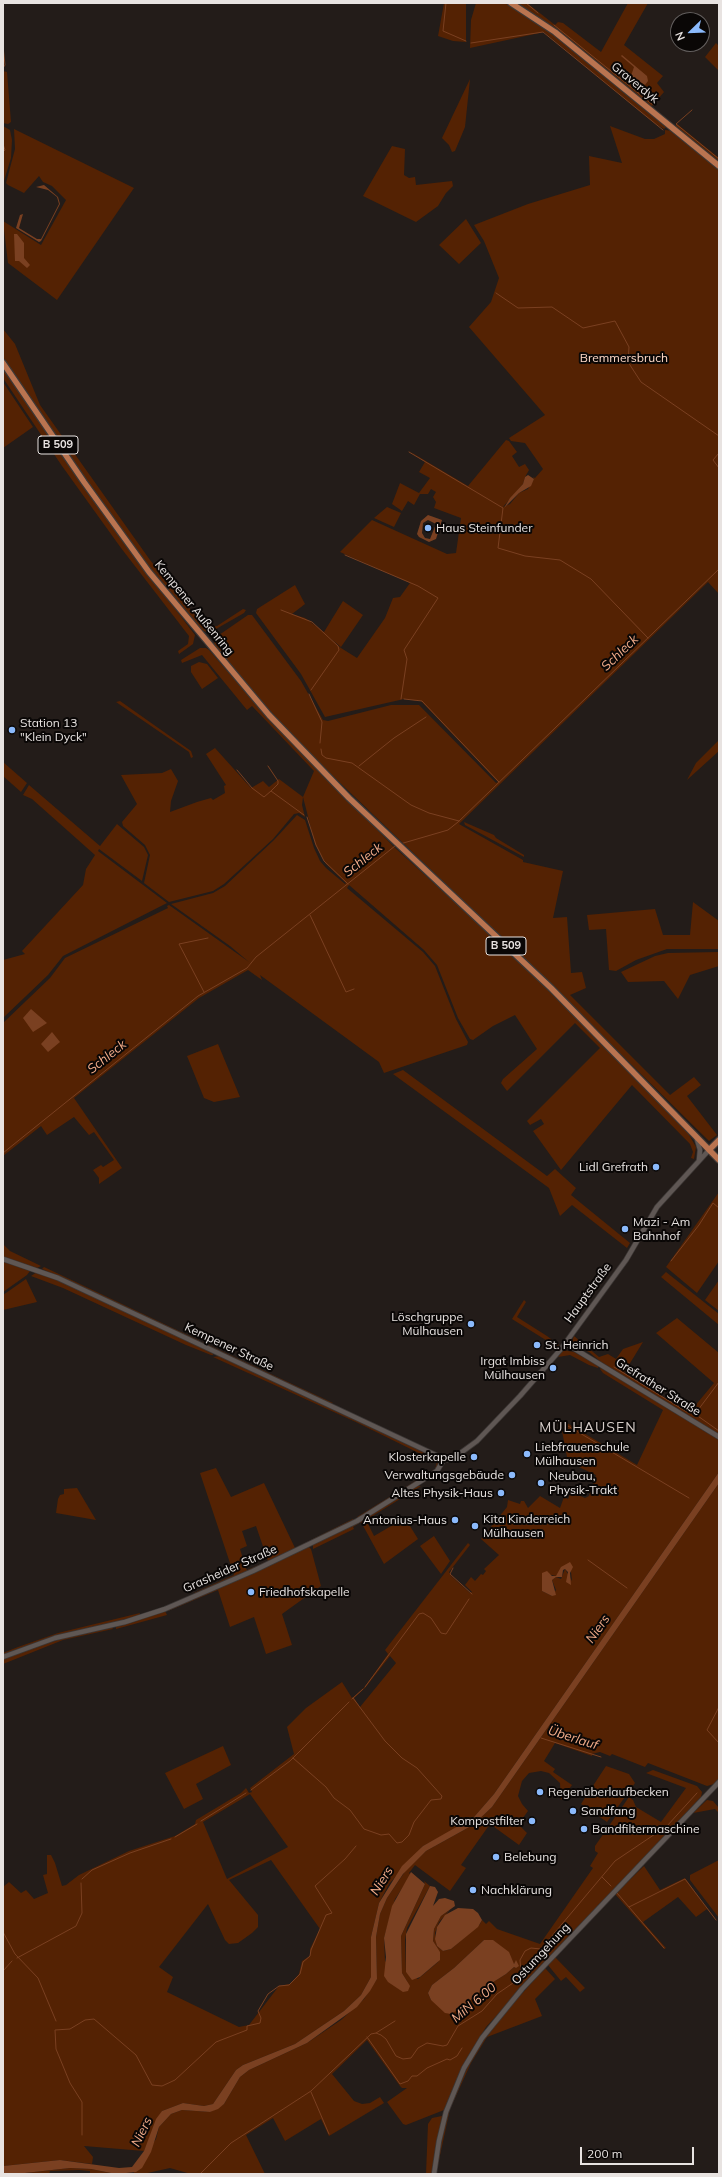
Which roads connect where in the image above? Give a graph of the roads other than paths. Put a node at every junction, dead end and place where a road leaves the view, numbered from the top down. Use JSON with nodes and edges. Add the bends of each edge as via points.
{"nodes":[{"id":1,"x":511,"y":3,"type":"edge"},
{"id":2,"x":719,"y":166,"type":"edge"},
{"id":3,"x":3,"y":363,"type":"edge"},
{"id":4,"x":696,"y":1136,"type":"junction"},
{"id":5,"x":719,"y":1140,"type":"edge"},
{"id":6,"x":709,"y":1150,"type":"junction"},
{"id":7,"x":699,"y":1160,"type":"junction"},
{"id":8,"x":719,"y":1160,"type":"edge"},
{"id":9,"x":3,"y":1259,"type":"edge"},
{"id":10,"x":565,"y":1343,"type":"junction"},
{"id":11,"x":719,"y":1437,"type":"edge"},
{"id":12,"x":444,"y":1459,"type":"junction"},
{"id":13,"x":3,"y":1657,"type":"edge"},
{"id":14,"x":719,"y":1782,"type":"edge"},
{"id":15,"x":434,"y":2174,"type":"edge"}],
"edges":[{"from":1,"to":2,"type":"main road","name":"Graverdyk","via":[[535,18]]},
{"from":3,"to":4,"type":"main road","name":"Kempener Außenring","number":"B 509","via":[[120,532],[198,632],[269,715],[398,845],[551,988]]},
{"from":4,"to":6,"type":"main road","number":"B 509"},
{"from":4,"to":7,"type":"street","via":[[700,1150]]},
{"from":5,"to":6,"type":"main road","name":"Hauptstraße"},
{"from":6,"to":7,"type":"street","name":"Hauptstraße"},
{"from":6,"to":8,"type":"main road","number":"B 509"},
{"from":7,"to":10,"type":"street","name":"Hauptstraße","via":[[657,1207],[626,1260]]},
{"from":9,"to":12,"type":"street","name":"Kempener Straße","via":[[58,1278]]},
{"from":10,"to":11,"type":"street","name":"Grefrather Straße"},
{"from":10,"to":12,"type":"street","name":"Hauptstraße","via":[[520,1396],[473,1445],[455,1459]]},
{"from":12,"to":13,"type":"street","name":"Grasheider Straße","via":[[437,1471],[357,1521],[267,1564],[154,1612],[125,1622],[55,1638]]},
{"from":14,"to":15,"type":"street","name":"Ostumgehung","via":[[526,1984],[486,2032],[464,2068],[450,2100],[439,2141]]}]}
